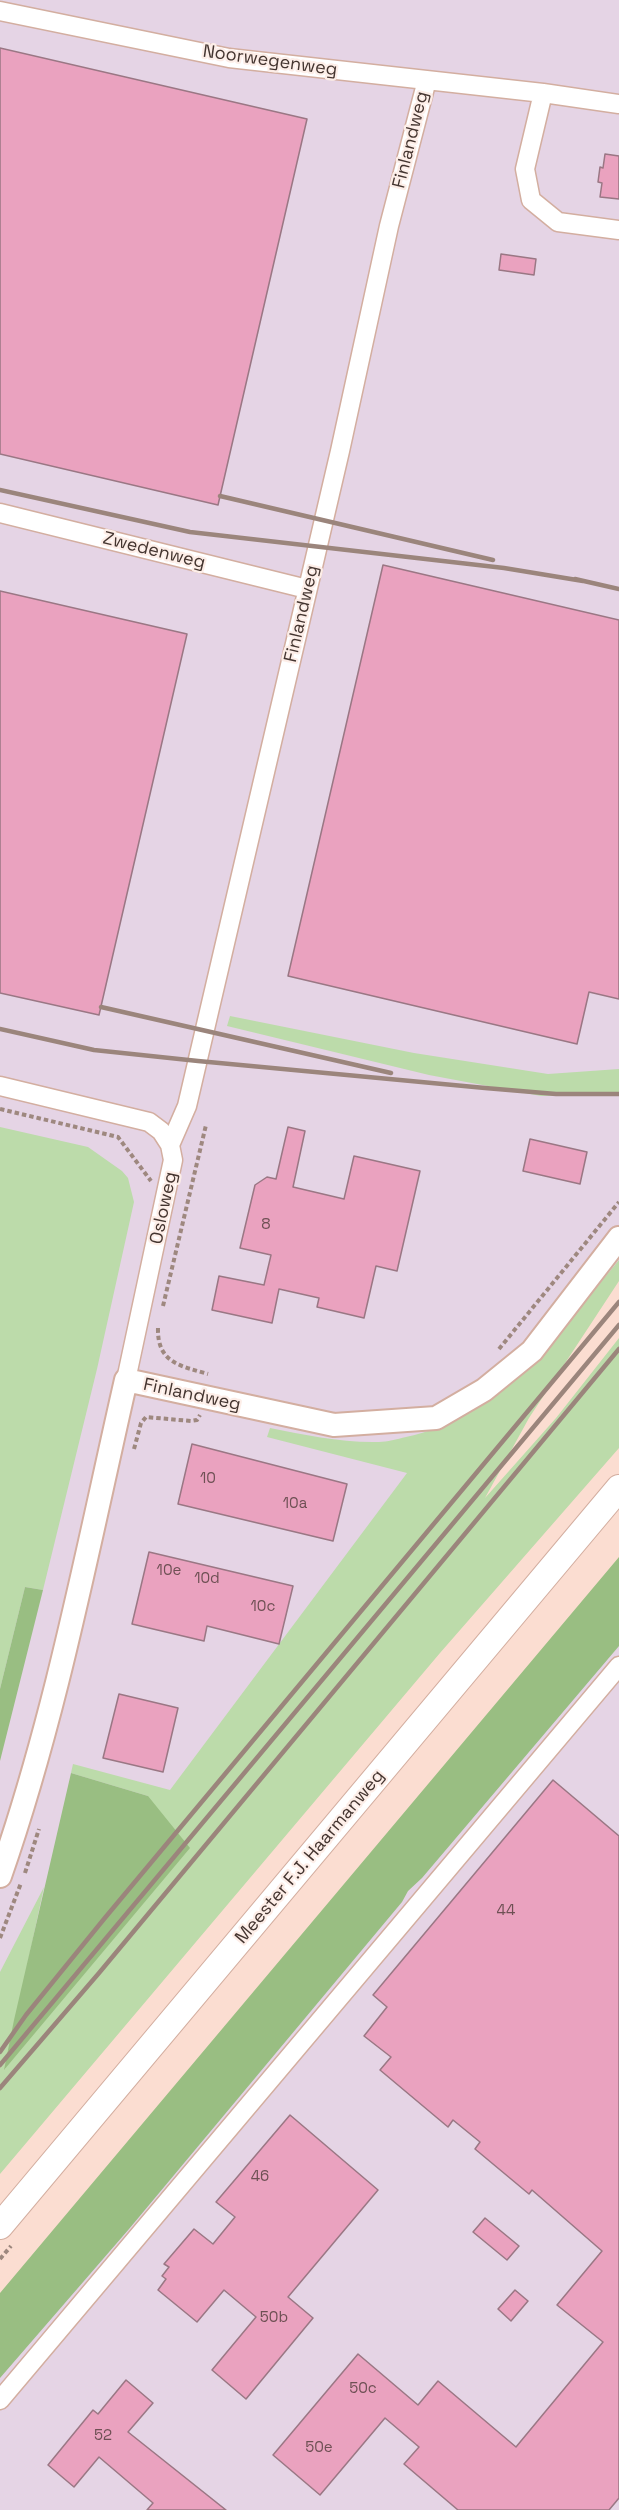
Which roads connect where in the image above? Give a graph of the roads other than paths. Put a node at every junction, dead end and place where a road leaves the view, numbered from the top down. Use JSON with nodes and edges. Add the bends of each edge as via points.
{"nodes":[{"id":1,"x":0,"y":10,"type":"edge"},
{"id":2,"x":427,"y":80,"type":"junction"},
{"id":3,"x":543,"y":93,"type":"junction"},
{"id":4,"x":619,"y":104,"type":"edge"},
{"id":5,"x":619,"y":230,"type":"edge"},
{"id":6,"x":0,"y":513,"type":"edge"},
{"id":7,"x":308,"y":589,"type":"junction"},
{"id":8,"x":0,"y":1086,"type":"edge"},
{"id":9,"x":170,"y":1145,"type":"junction"},
{"id":10,"x":619,"y":1238,"type":"edge"},
{"id":11,"x":126,"y":1380,"type":"junction"},
{"id":12,"x":619,"y":1488,"type":"edge"},
{"id":13,"x":619,"y":1666,"type":"edge"},
{"id":14,"x":0,"y":1876,"type":"edge"},
{"id":15,"x":0,"y":2226,"type":"edge"},
{"id":16,"x":0,"y":2400,"type":"edge"}],
"edges":[{"from":1,"to":2,"type":"street","name":"Noorwegenweg","via":[[229,58]]},
{"from":2,"to":3,"type":"street","name":"Noorwegenweg"},
{"from":2,"to":7,"type":"street","name":"Finlandweg"},
{"from":3,"to":4,"type":"street","name":"Noorwegenweg"},
{"from":3,"to":5,"type":"street","via":[[525,169],[531,200],[558,222]]},
{"from":6,"to":7,"type":"street","name":"Zwedenweg"},
{"from":7,"to":9,"type":"street","name":"Finlandweg","via":[[187,1107]]},
{"from":8,"to":9,"type":"street","name":"Osloweg","via":[[149,1122]]},
{"from":9,"to":11,"type":"street","name":"Osloweg","via":[[173,1160],[168,1193]]},
{"from":10,"to":11,"type":"street","name":"Finlandweg","via":[[532,1351],[484,1390],[436,1418],[334,1425]]},
{"from":11,"to":14,"type":"street","name":"Finlandweg","via":[[59,1673]]},
{"from":12,"to":15,"type":"main road","name":"Meester F.J. Haarmanweg"},
{"from":13,"to":16,"type":"street"}]}
